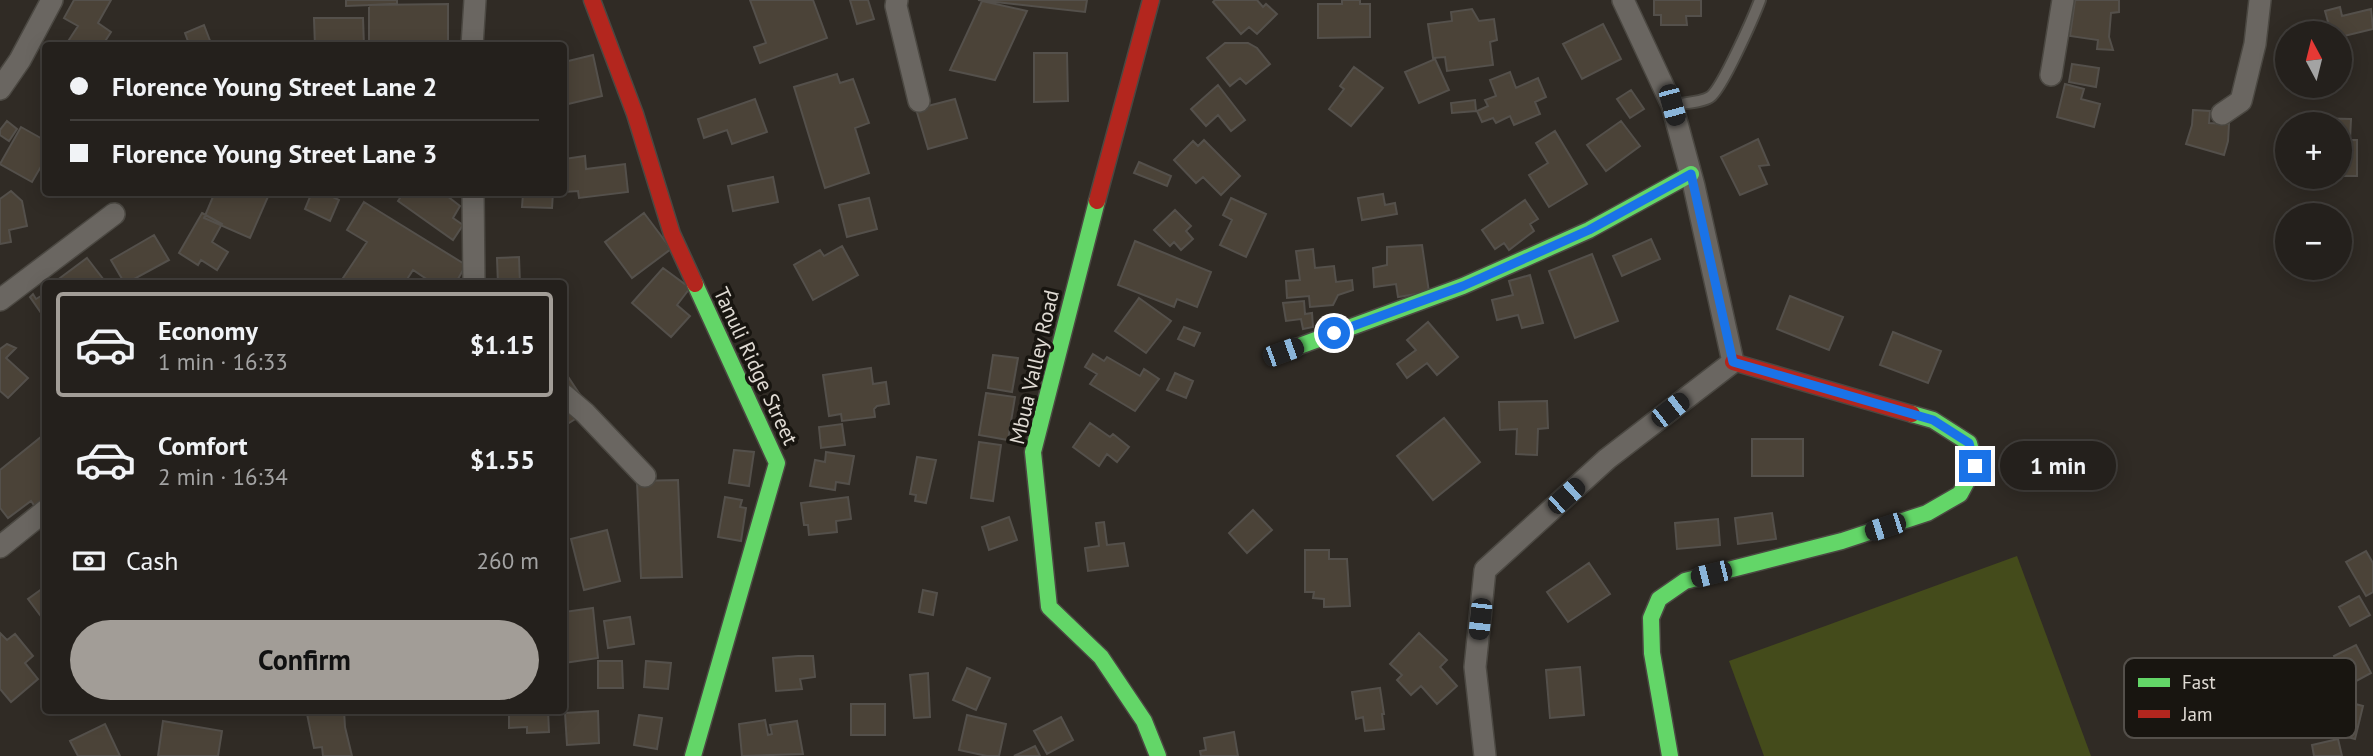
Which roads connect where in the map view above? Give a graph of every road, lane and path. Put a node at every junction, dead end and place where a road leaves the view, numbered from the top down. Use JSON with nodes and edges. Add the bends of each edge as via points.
{"nodes":[{"id":1,"x":52,"y":0,"type":"edge"},
{"id":2,"x":475,"y":0,"type":"edge"},
{"id":3,"x":592,"y":0,"type":"edge"},
{"id":4,"x":897,"y":0,"type":"edge"},
{"id":5,"x":1151,"y":0,"type":"edge"},
{"id":6,"x":1623,"y":0,"type":"edge"},
{"id":7,"x":1760,"y":0,"type":"edge"},
{"id":8,"x":2063,"y":0,"type":"edge"},
{"id":9,"x":2260,"y":0,"type":"edge"},
{"id":10,"x":472,"y":42,"type":"edge"},
{"id":11,"x":2051,"y":75,"type":"dead end"},
{"id":12,"x":0,"y":89,"type":"edge"},
{"id":13,"x":919,"y":101,"type":"dead end"},
{"id":14,"x":1672,"y":105,"type":"junction"},
{"id":15,"x":2222,"y":114,"type":"dead end"},
{"id":16,"x":1691,"y":174,"type":"junction"},
{"id":17,"x":473,"y":196,"type":"edge"},
{"id":18,"x":114,"y":214,"type":"dead end"},
{"id":19,"x":474,"y":280,"type":"edge"},
{"id":20,"x":0,"y":300,"type":"edge"},
{"id":21,"x":1283,"y":352,"type":"dead end"},
{"id":22,"x":1733,"y":362,"type":"junction"},
{"id":23,"x":567,"y":398,"type":"edge"},
{"id":24,"x":645,"y":476,"type":"dead end"},
{"id":25,"x":42,"y":513,"type":"edge"},
{"id":26,"x":0,"y":547,"type":"edge"},
{"id":27,"x":693,"y":756,"type":"edge"},
{"id":28,"x":1158,"y":756,"type":"edge"},
{"id":29,"x":1485,"y":756,"type":"edge"},
{"id":30,"x":1670,"y":756,"type":"edge"}],
"edges":[{"from":1,"to":12,"type":"street"},
{"from":2,"to":10,"type":"street"},
{"from":3,"to":27,"type":"street","name":"Tanuli Ridge Street","via":[[635,114],[672,234],[777,463]]},
{"from":4,"to":13,"type":"street"},
{"from":5,"to":28,"type":"street","name":"Mbua Valley Road","via":[[1033,452],[1049,607],[1101,657],[1144,721]]},
{"from":6,"to":14,"type":"street"},
{"from":7,"to":14,"type":"lane","via":[[1710,97]]},
{"from":8,"to":11,"type":"street"},
{"from":9,"to":15,"type":"street","via":[[2241,101]]},
{"from":14,"to":16,"type":"street"},
{"from":16,"to":21,"type":"street","via":[[1589,230],[1463,286]]},
{"from":16,"to":22,"type":"street"},
{"from":17,"to":19,"type":"street"},
{"from":18,"to":20,"type":"street"},
{"from":22,"to":29,"type":"street","via":[[1606,459],[1485,570],[1475,667]]},
{"from":22,"to":30,"type":"street","via":[[1933,420],[1969,443],[1975,466],[1960,495],[1927,513],[1842,541],[1685,581],[1659,599],[1651,618],[1652,653]]},
{"from":23,"to":24,"type":"street"},
{"from":25,"to":26,"type":"street"}]}
